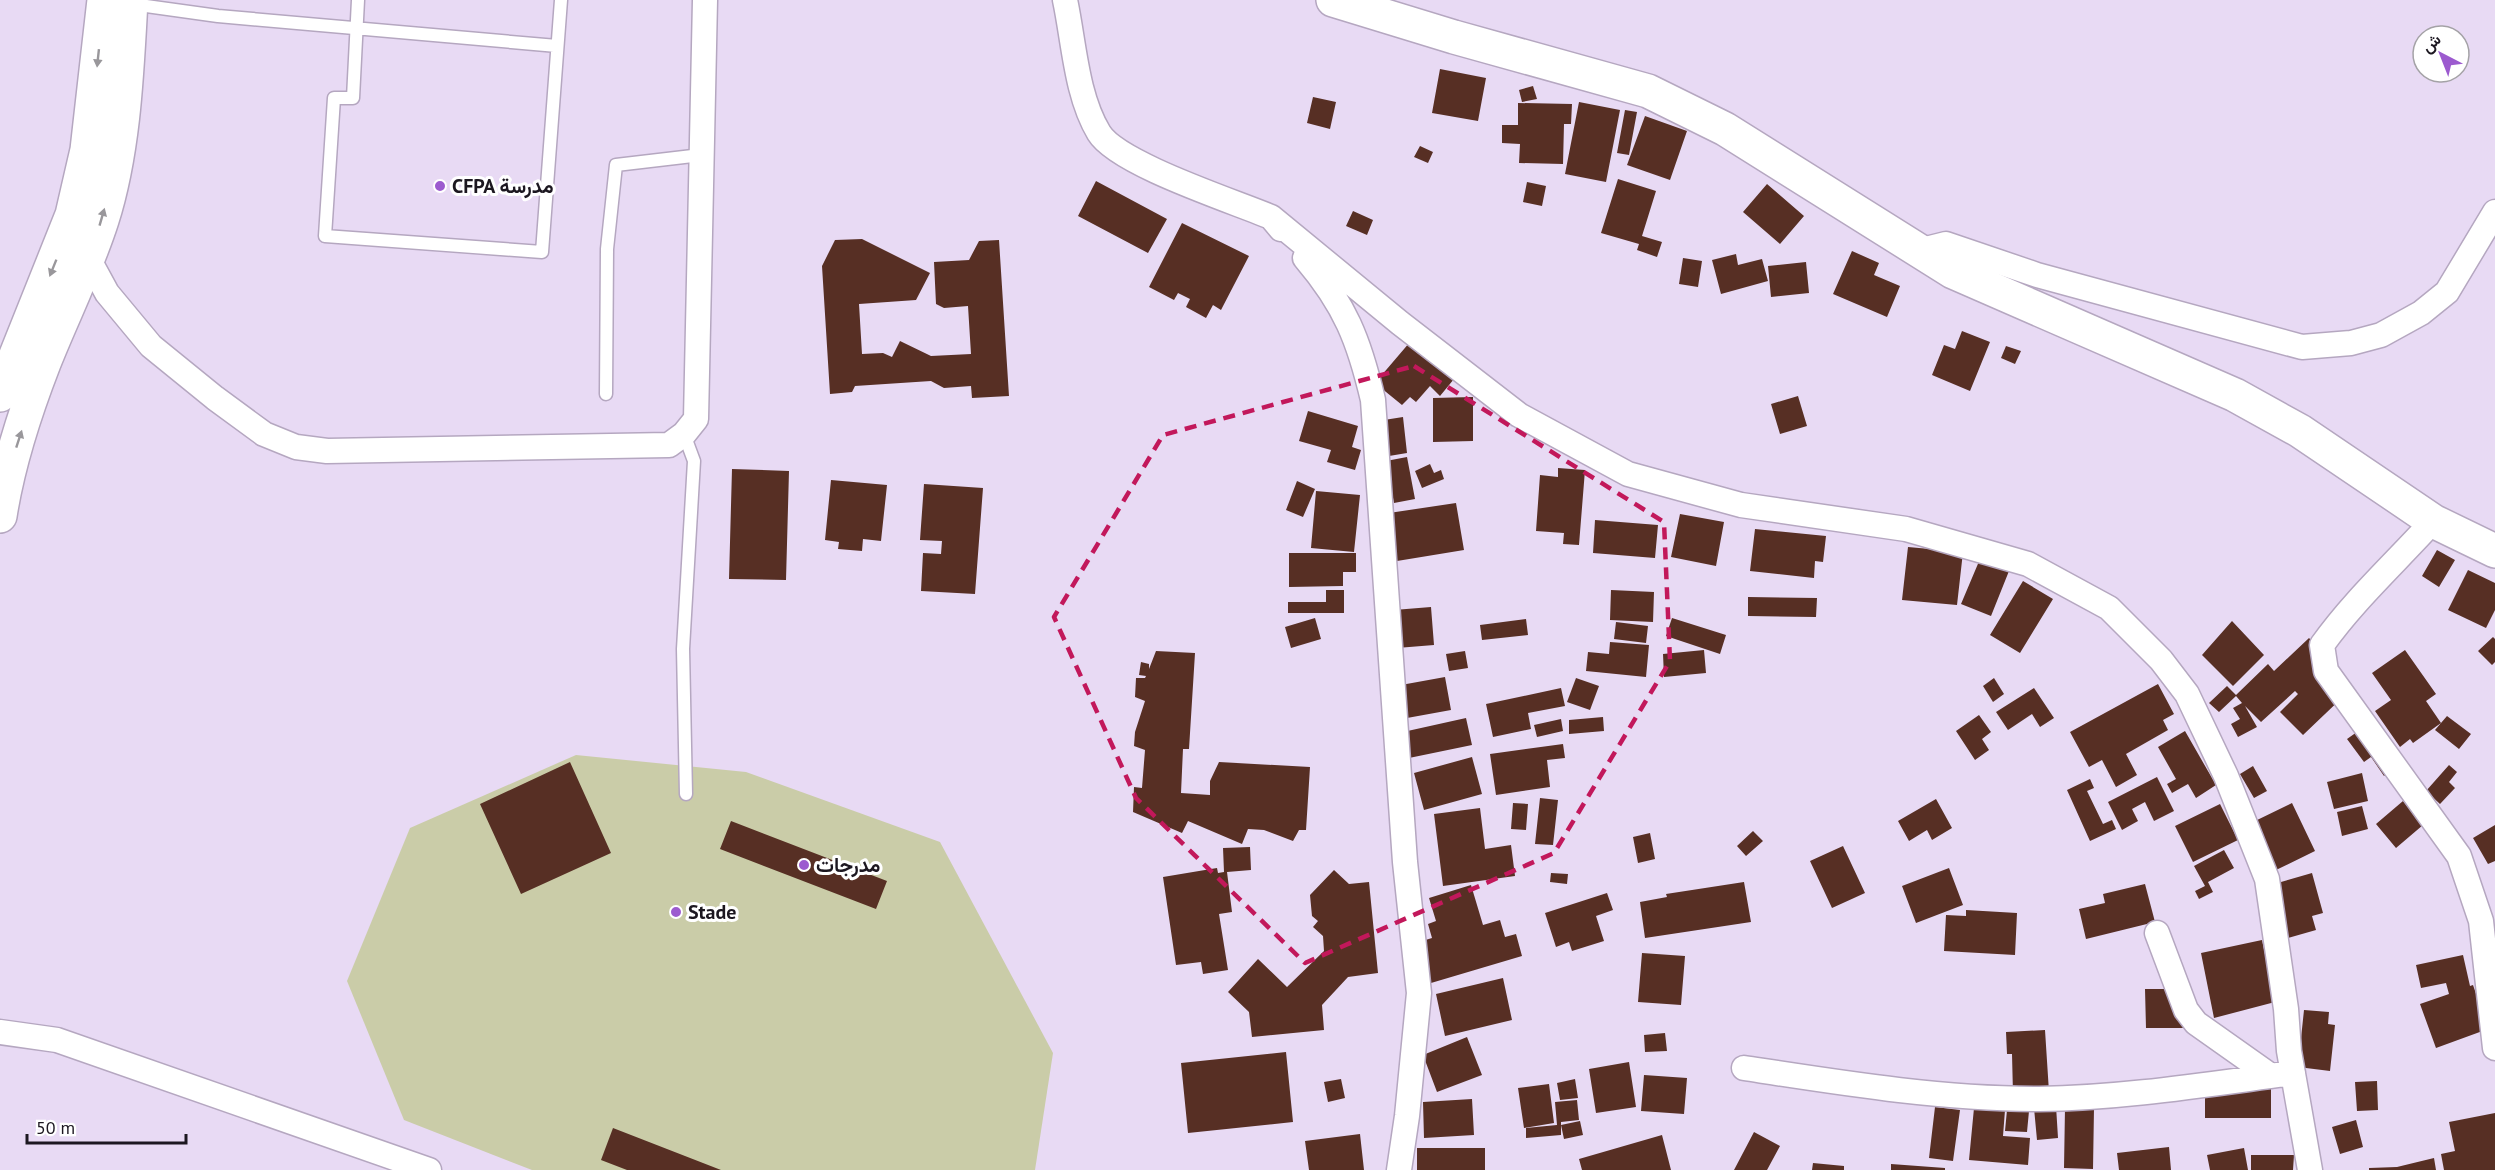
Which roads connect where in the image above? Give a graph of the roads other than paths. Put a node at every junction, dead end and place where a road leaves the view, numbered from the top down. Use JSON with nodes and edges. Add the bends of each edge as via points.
{"nodes":[{"id":1,"x":358,"y":0,"type":"edge"},
{"id":2,"x":561,"y":0,"type":"edge"},
{"id":3,"x":705,"y":0,"type":"edge"},
{"id":4,"x":1065,"y":0,"type":"edge"},
{"id":5,"x":1333,"y":0,"type":"edge"},
{"id":6,"x":122,"y":1,"type":"edge"},
{"id":7,"x":356,"y":28,"type":"junction"},
{"id":8,"x":557,"y":46,"type":"junction"},
{"id":9,"x":701,"y":155,"type":"junction"},
{"id":10,"x":2495,"y":212,"type":"edge"},
{"id":11,"x":1270,"y":216,"type":"junction"},
{"id":12,"x":1918,"y":250,"type":"junction"},
{"id":13,"x":88,"y":258,"type":"junction"},
{"id":14,"x":606,"y":394,"type":"dead end"},
{"id":15,"x":0,"y":395,"type":"edge"},
{"id":16,"x":684,"y":434,"type":"junction"},
{"id":17,"x":0,"y":516,"type":"edge"},
{"id":18,"x":2433,"y":521,"type":"junction"},
{"id":19,"x":2495,"y":551,"type":"edge"},
{"id":20,"x":686,"y":794,"type":"dead end"},
{"id":21,"x":2157,"y":933,"type":"dead end"},
{"id":22,"x":0,"y":1032,"type":"edge"},
{"id":23,"x":2495,"y":1048,"type":"edge"},
{"id":24,"x":1744,"y":1068,"type":"dead end"},
{"id":25,"x":2282,"y":1075,"type":"junction"},
{"id":26,"x":429,"y":1170,"type":"edge"},
{"id":27,"x":1398,"y":1170,"type":"edge"},
{"id":28,"x":2310,"y":1170,"type":"edge"}],
"edges":[{"from":1,"to":7,"type":"lane"},
{"from":2,"to":8,"type":"lane"},
{"from":3,"to":9,"type":"street"},
{"from":4,"to":11,"type":"street","via":[[1084,99],[1099,133],[1112,148]]},
{"from":5,"to":12,"type":"street","via":[[1648,91],[1725,129]]},
{"from":6,"to":7,"type":"lane","via":[[218,16]]},
{"from":13,"to":6,"type":"street","one_way":true,"via":[[112,177],[124,102]]},
{"from":6,"to":15,"type":"street","one_way":true,"via":[[72,215]]},
{"from":7,"to":8,"type":"lane"},
{"from":7,"to":8,"type":"lane","via":[[352,98],[334,98],[325,236],[542,252]]},
{"from":9,"to":14,"type":"lane","via":[[616,165],[607,249]]},
{"from":9,"to":16,"type":"street","via":[[696,419]]},
{"from":10,"to":12,"type":"street","via":[[2447,292],[2421,313],[2381,335],[2351,343],[2302,347],[2037,275],[1946,244]]},
{"from":11,"to":25,"type":"street","via":[[1400,324],[1519,415],[1628,474],[1741,505],[1906,529],[2028,564],[2109,608],[2162,660],[2187,694],[2267,879]]},
{"from":11,"to":27,"type":"street","via":[[1344,310],[1363,357],[1373,400],[1405,862],[1419,993]]},
{"from":12,"to":18,"type":"street","via":[[1953,272],[2235,394],[2300,431]]},
{"from":13,"to":16,"type":"street","via":[[107,293],[151,346],[264,434],[296,447],[327,451],[669,445]]},
{"from":17,"to":13,"type":"street","one_way":true,"via":[[5,483],[44,364]]},
{"from":16,"to":20,"type":"lane","via":[[694,461],[683,649]]},
{"from":18,"to":19,"type":"street"},
{"from":18,"to":23,"type":"street","via":[[2340,619],[2322,645],[2326,671],[2459,856],[2481,921]]},
{"from":21,"to":25,"type":"street","via":[[2186,1010],[2196,1023]]},
{"from":22,"to":26,"type":"street","via":[[57,1040]]},
{"from":24,"to":25,"type":"street","via":[[1898,1091],[2039,1099]]},
{"from":25,"to":28,"type":"street"}]}
